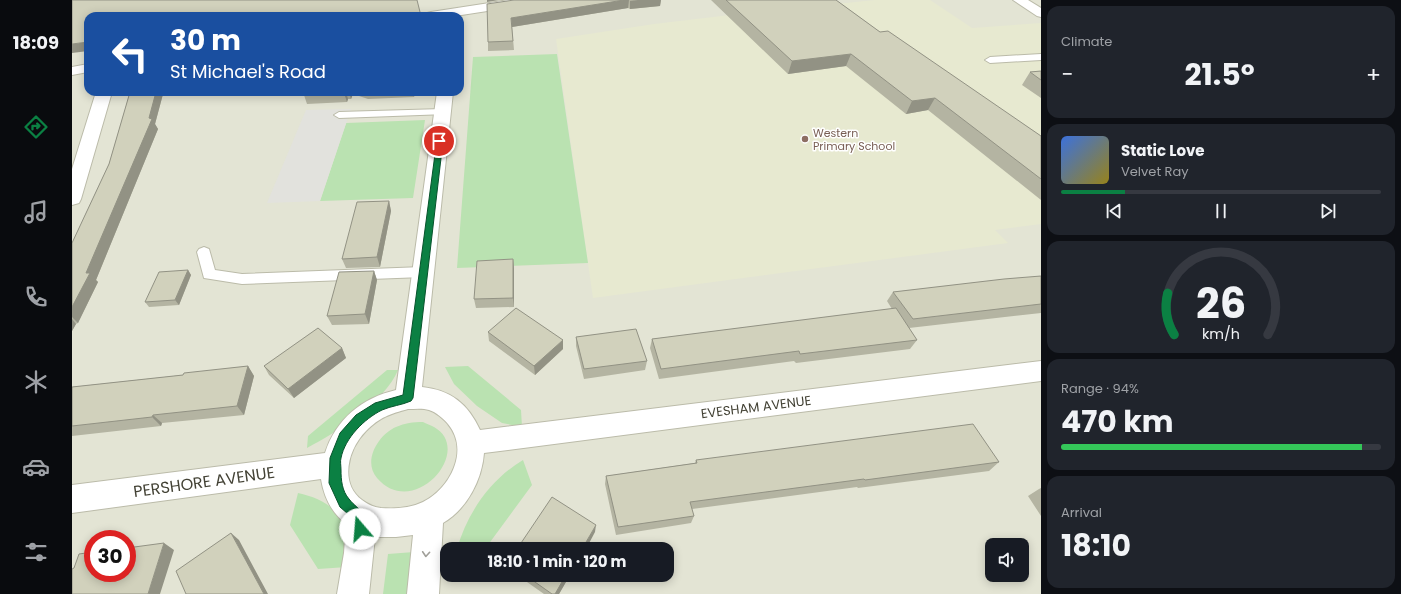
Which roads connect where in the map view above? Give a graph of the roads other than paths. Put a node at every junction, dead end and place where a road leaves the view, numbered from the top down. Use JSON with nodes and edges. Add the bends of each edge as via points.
{"nodes":[{"id":1,"x":532,"y":0,"type":"edge"},
{"id":2,"x":1019,"y":0,"type":"edge"},
{"id":3,"x":464,"y":12,"type":"edge"},
{"id":4,"x":1041,"y":13,"type":"edge"},
{"id":5,"x":1041,"y":57,"type":"edge"},
{"id":6,"x":990,"y":60,"type":"dead end"},
{"id":7,"x":84,"y":69,"type":"edge"},
{"id":8,"x":72,"y":71,"type":"edge"},
{"id":9,"x":103,"y":96,"type":"edge"},
{"id":10,"x":444,"y":102,"type":"edge"},
{"id":11,"x":339,"y":115,"type":"dead end"},
{"id":12,"x":72,"y":199,"type":"edge"},
{"id":13,"x":204,"y":252,"type":"dead end"},
{"id":14,"x":423,"y":272,"type":"junction"},
{"id":15,"x":1038,"y":376,"type":"edge"},
{"id":16,"x":408,"y":398,"type":"junction"},
{"id":17,"x":471,"y":443,"type":"junction"},
{"id":18,"x":335,"y":464,"type":"junction"},
{"id":19,"x":72,"y":499,"type":"edge"},
{"id":20,"x":429,"y":515,"type":"junction"},
{"id":21,"x":361,"y":517,"type":"junction"},
{"id":22,"x":353,"y":594,"type":"edge"},
{"id":23,"x":423,"y":594,"type":"edge"}],
"edges":[{"from":1,"to":3,"type":"street"},
{"from":2,"to":4,"type":"street"},
{"from":5,"to":6,"type":"lane"},
{"from":7,"to":8,"type":"street"},
{"from":9,"to":12,"type":"street"},
{"from":10,"to":11,"type":"lane"},
{"from":10,"to":14,"type":"street"},
{"from":13,"to":14,"type":"lane","via":[[209,274],[242,279]]},
{"from":14,"to":16,"type":"street"},
{"from":15,"to":17,"type":"street","name":"EVESHAM AVENUE"},
{"from":16,"to":17,"type":"street","via":[[429,399],[448,407],[462,420]]},
{"from":16,"to":18,"type":"street","via":[[379,406],[360,419],[344,437]]},
{"from":17,"to":20,"type":"street","via":[[471,464],[461,486],[443,506]]},
{"from":18,"to":19,"type":"street","name":"PERSHORE AVENUE"},
{"from":18,"to":21,"type":"street","via":[[335,483],[344,503]]},
{"from":20,"to":21,"type":"street","via":[[403,523],[377,523]]},
{"from":20,"to":23,"type":"street","one_way":true},
{"from":21,"to":22,"type":"street"}]}
